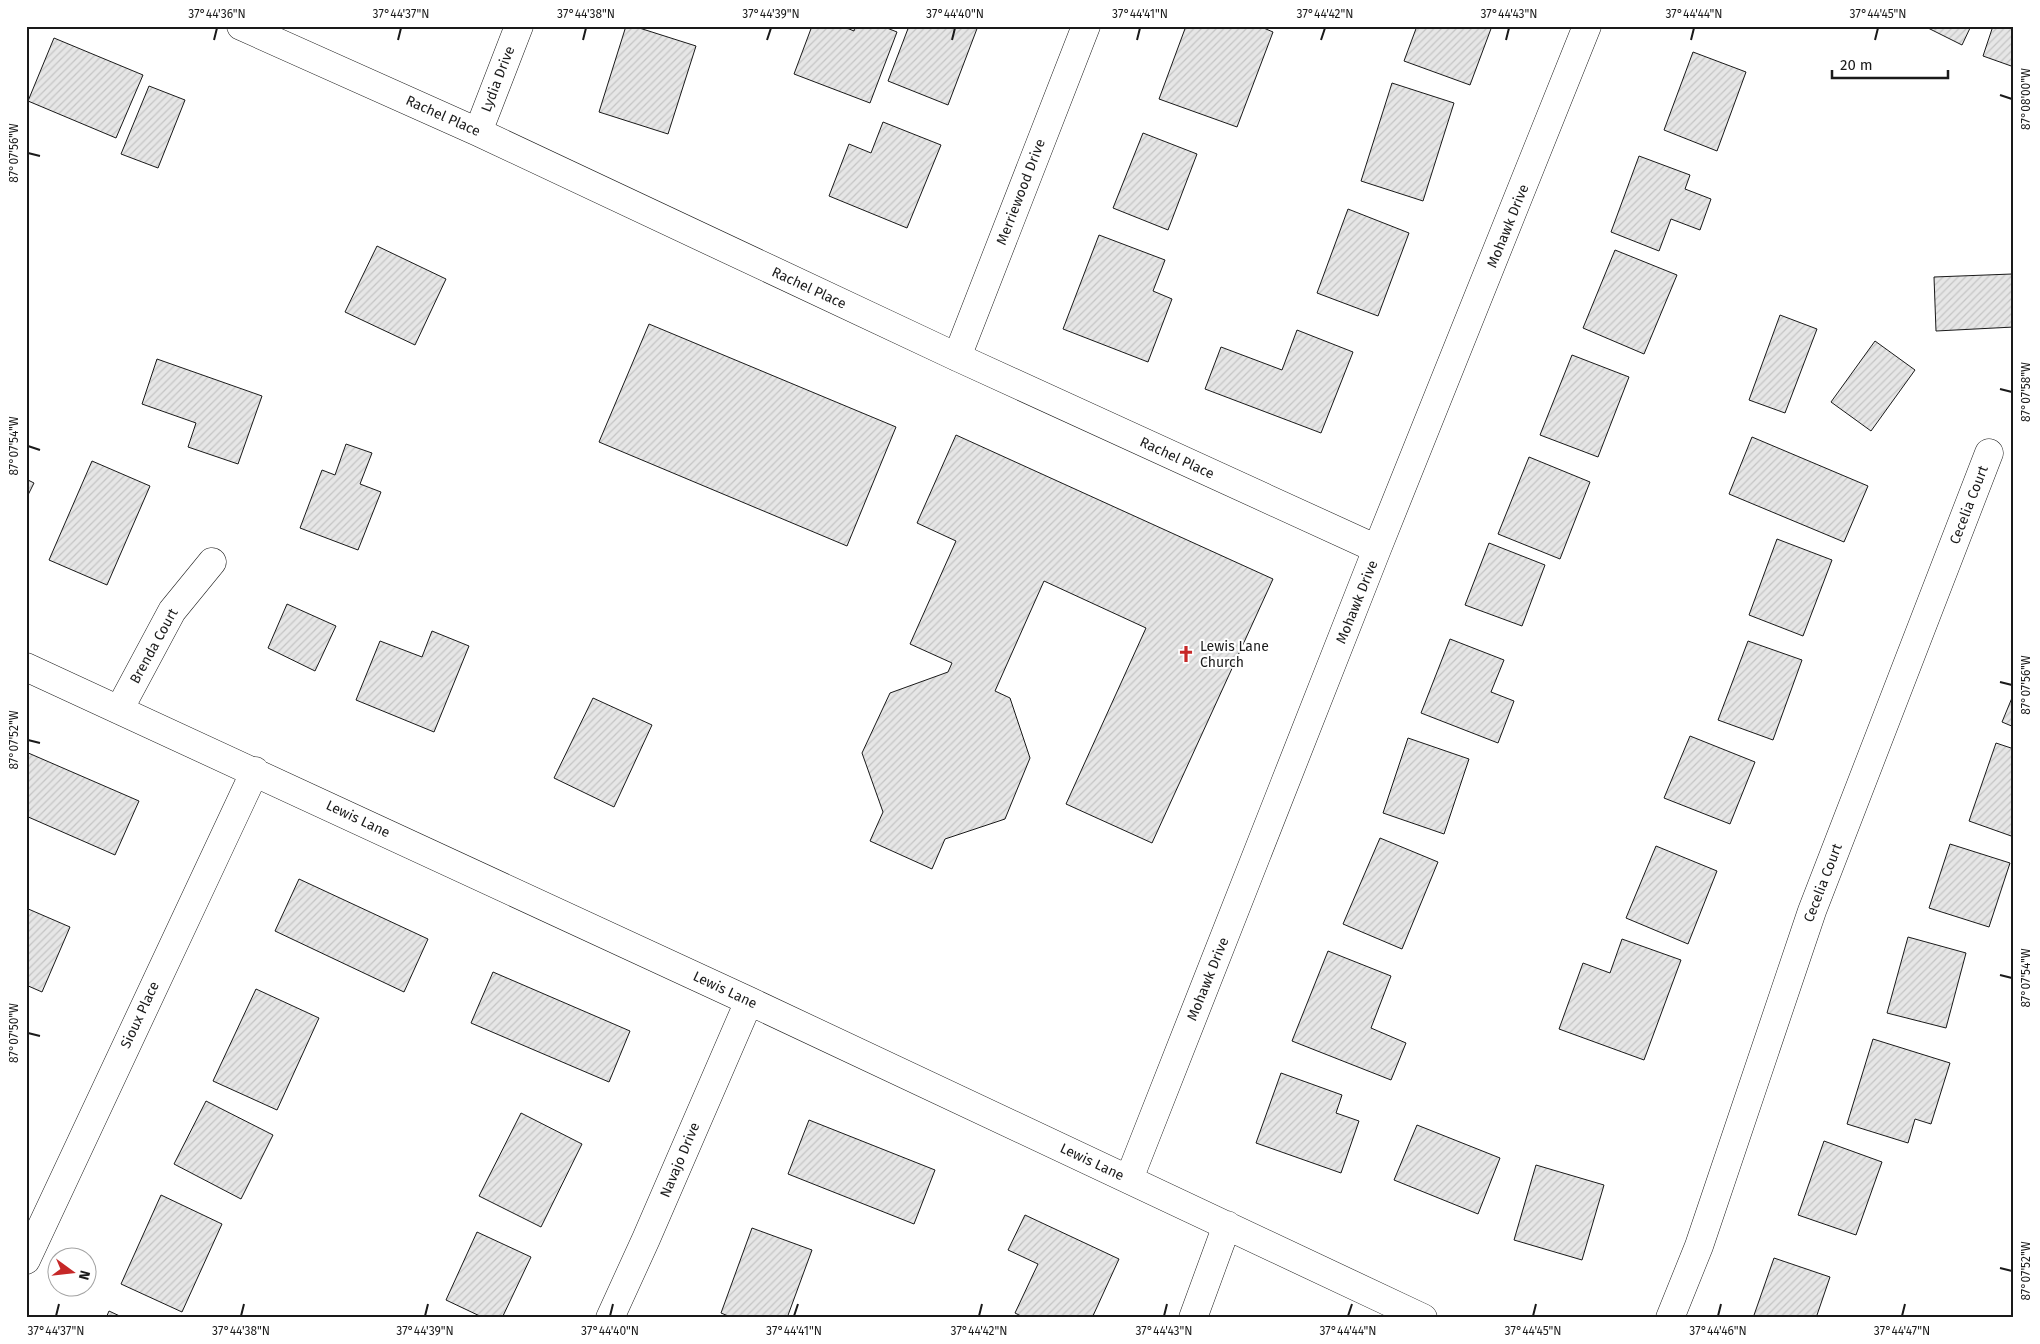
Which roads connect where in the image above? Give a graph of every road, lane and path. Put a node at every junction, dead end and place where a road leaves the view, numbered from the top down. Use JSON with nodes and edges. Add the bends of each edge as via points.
{"nodes":[{"id":1,"x":242,"y":26,"type":"edge"},
{"id":2,"x":519,"y":26,"type":"edge"},
{"id":3,"x":1086,"y":26,"type":"edge"},
{"id":4,"x":1587,"y":26,"type":"edge"},
{"id":5,"x":478,"y":132,"type":"junction"},
{"id":6,"x":957,"y":358,"type":"junction"},
{"id":7,"x":1989,"y":453,"type":"dead end"},
{"id":8,"x":1377,"y":549,"type":"junction"},
{"id":9,"x":212,"y":562,"type":"dead end"},
{"id":10,"x":26,"y":667,"type":"edge"},
{"id":11,"x":120,"y":710,"type":"junction"},
{"id":12,"x":255,"y":771,"type":"junction"},
{"id":13,"x":749,"y":1001,"type":"junction"},
{"id":14,"x":1129,"y":1179,"type":"junction"},
{"id":15,"x":1227,"y":1225,"type":"junction"},
{"id":16,"x":26,"y":1260,"type":"edge"},
{"id":17,"x":610,"y":1318,"type":"edge"},
{"id":18,"x":1193,"y":1318,"type":"edge"},
{"id":19,"x":1423,"y":1318,"type":"edge"},
{"id":20,"x":1670,"y":1318,"type":"edge"}],
"edges":[{"from":1,"to":5,"type":"street","name":"Rachel Place"},
{"from":2,"to":5,"type":"street","name":"Lydia Drive"},
{"from":3,"to":6,"type":"street","name":"Merriewood Drive"},
{"from":4,"to":8,"type":"street","name":"Mohawk Drive"},
{"from":5,"to":6,"type":"street","name":"Rachel Place"},
{"from":6,"to":8,"type":"street","name":"Rachel Place"},
{"from":7,"to":20,"type":"street","name":"Cecelia Court","via":[[1812,911],[1699,1246]]},
{"from":8,"to":14,"type":"street","name":"Mohawk Drive"},
{"from":9,"to":11,"type":"street","name":"Brenda Court","via":[[172,610]]},
{"from":10,"to":11,"type":"street","name":"Lewis Lane"},
{"from":11,"to":12,"type":"street","name":"Lewis Lane"},
{"from":12,"to":13,"type":"street","name":"Lewis Lane"},
{"from":12,"to":16,"type":"street","name":"Sioux Place"},
{"from":13,"to":14,"type":"street","name":"Lewis Lane"},
{"from":13,"to":17,"type":"street","name":"Navajo Drive"},
{"from":14,"to":15,"type":"street","name":"Lewis Lane"},
{"from":15,"to":18,"type":"street"},
{"from":15,"to":19,"type":"street","name":"Lewis Lane"}]}
